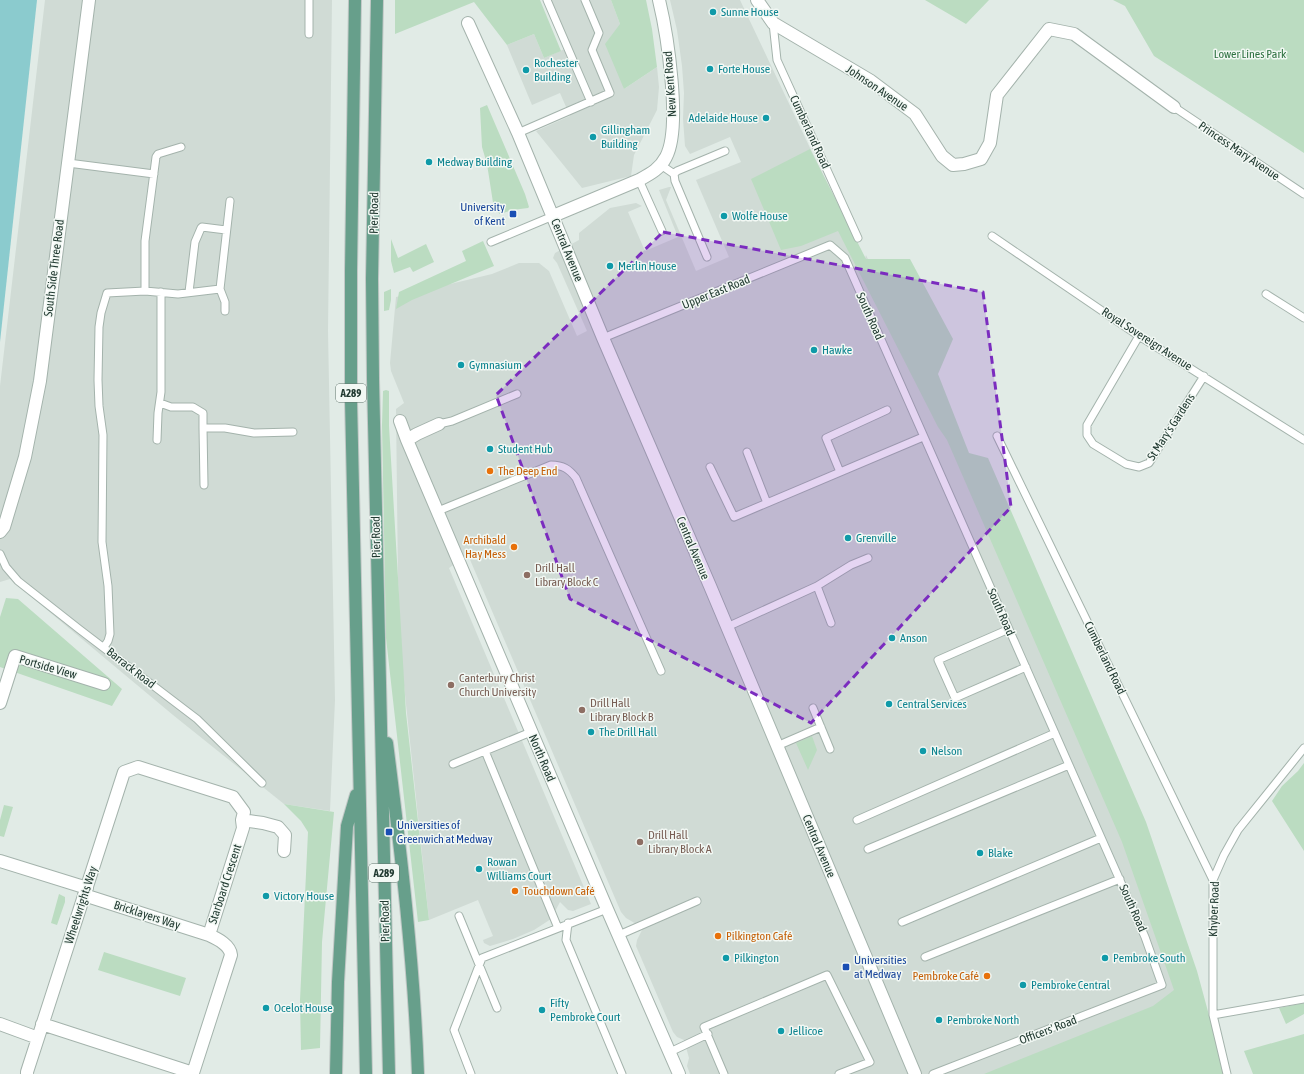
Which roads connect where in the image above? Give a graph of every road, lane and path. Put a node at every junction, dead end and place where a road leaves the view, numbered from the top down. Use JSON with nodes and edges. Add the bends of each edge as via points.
{"nodes":[{"id":1,"x":89,"y":0,"type":"edge"},
{"id":2,"x":309,"y":0,"type":"edge"},
{"id":3,"x":355,"y":0,"type":"edge"},
{"id":4,"x":377,"y":0,"type":"edge"},
{"id":5,"x":547,"y":0,"type":"edge"},
{"id":6,"x":585,"y":0,"type":"edge"},
{"id":7,"x":659,"y":0,"type":"edge"},
{"id":8,"x":757,"y":0,"type":"edge"},
{"id":9,"x":468,"y":23,"type":"dead end"},
{"id":10,"x":773,"y":23,"type":"junction"},
{"id":11,"x":309,"y":34,"type":"dead end"},
{"id":12,"x":591,"y":102,"type":"junction"},
{"id":13,"x":1174,"y":107,"type":"joint"},
{"id":14,"x":518,"y":133,"type":"junction"},
{"id":15,"x":181,"y":147,"type":"dead end"},
{"id":16,"x":726,"y":151,"type":"dead end"},
{"id":17,"x":68,"y":163,"type":"junction"},
{"id":18,"x":661,"y":165,"type":"junction"},
{"id":19,"x":154,"y":174,"type":"junction"},
{"id":20,"x":674,"y":174,"type":"junction"},
{"id":21,"x":639,"y":180,"type":"junction"},
{"id":22,"x":1304,"y":194,"type":"edge"},
{"id":23,"x":230,"y":201,"type":"dead end"},
{"id":24,"x":553,"y":216,"type":"junction"},
{"id":25,"x":226,"y":230,"type":"junction"},
{"id":26,"x":662,"y":231,"type":"dead end"},
{"id":27,"x":992,"y":236,"type":"dead end"},
{"id":28,"x":858,"y":238,"type":"dead end"},
{"id":29,"x":491,"y":242,"type":"dead end"},
{"id":30,"x":830,"y":245,"type":"joint"},
{"id":31,"x":707,"y":256,"type":"dead end"},
{"id":32,"x":220,"y":289,"type":"junction"},
{"id":33,"x":145,"y":291,"type":"junction"},
{"id":34,"x":161,"y":292,"type":"junction"},
{"id":35,"x":189,"y":292,"type":"junction"},
{"id":36,"x":1266,"y":294,"type":"dead end"},
{"id":37,"x":225,"y":311,"type":"dead end"},
{"id":38,"x":1304,"y":318,"type":"edge"},
{"id":39,"x":1139,"y":336,"type":"junction"},
{"id":40,"x":603,"y":338,"type":"junction"},
{"id":41,"x":1204,"y":376,"type":"junction"},
{"id":42,"x":516,"y":394,"type":"dead end"},
{"id":43,"x":160,"y":402,"type":"junction"},
{"id":44,"x":887,"y":410,"type":"dead end"},
{"id":45,"x":400,"y":421,"type":"dead end"},
{"id":46,"x":439,"y":424,"type":"joint"},
{"id":47,"x":203,"y":428,"type":"junction"},
{"id":48,"x":293,"y":432,"type":"dead end"},
{"id":49,"x":996,"y":436,"type":"dead end"},
{"id":50,"x":923,"y":437,"type":"junction"},
{"id":51,"x":157,"y":440,"type":"dead end"},
{"id":52,"x":407,"y":440,"type":"junction"},
{"id":53,"x":1304,"y":440,"type":"edge"},
{"id":54,"x":746,"y":452,"type":"dead end"},
{"id":55,"x":710,"y":467,"type":"dead end"},
{"id":56,"x":840,"y":472,"type":"junction"},
{"id":57,"x":204,"y":485,"type":"dead end"},
{"id":58,"x":767,"y":503,"type":"junction"},
{"id":59,"x":438,"y":511,"type":"junction"},
{"id":60,"x":0,"y":532,"type":"edge"},
{"id":61,"x":0,"y":554,"type":"edge"},
{"id":62,"x":868,"y":558,"type":"dead end"},
{"id":63,"x":817,"y":586,"type":"junction"},
{"id":64,"x":832,"y":623,"type":"dead end"},
{"id":65,"x":727,"y":627,"type":"junction"},
{"id":66,"x":1009,"y":629,"type":"junction"},
{"id":67,"x":104,"y":647,"type":"junction"},
{"id":68,"x":1026,"y":667,"type":"junction"},
{"id":69,"x":661,"y":671,"type":"dead end"},
{"id":70,"x":379,"y":672,"type":"junction"},
{"id":71,"x":104,"y":684,"type":"dead end"},
{"id":72,"x":0,"y":703,"type":"edge"},
{"id":73,"x":813,"y":708,"type":"dead end"},
{"id":74,"x":821,"y":727,"type":"junction"},
{"id":75,"x":531,"y":732,"type":"junction"},
{"id":76,"x":1055,"y":734,"type":"junction"},
{"id":77,"x":777,"y":746,"type":"junction"},
{"id":78,"x":1304,"y":748,"type":"edge"},
{"id":79,"x":830,"y":749,"type":"dead end"},
{"id":80,"x":485,"y":751,"type":"junction"},
{"id":81,"x":453,"y":764,"type":"dead end"},
{"id":82,"x":1069,"y":765,"type":"junction"},
{"id":83,"x":124,"y":772,"type":"joint"},
{"id":84,"x":262,"y":783,"type":"dead end"},
{"id":85,"x":359,"y":786,"type":"junction"},
{"id":86,"x":242,"y":820,"type":"junction"},
{"id":87,"x":857,"y":820,"type":"dead end"},
{"id":88,"x":1101,"y":838,"type":"junction"},
{"id":89,"x":868,"y":849,"type":"dead end"},
{"id":90,"x":284,"y":851,"type":"dead end"},
{"id":91,"x":0,"y":861,"type":"edge"},
{"id":92,"x":1120,"y":880,"type":"junction"},
{"id":93,"x":1213,"y":880,"type":"junction"},
{"id":94,"x":85,"y":892,"type":"junction"},
{"id":95,"x":697,"y":901,"type":"dead end"},
{"id":96,"x":607,"y":909,"type":"junction"},
{"id":97,"x":459,"y":916,"type":"dead end"},
{"id":98,"x":902,"y":922,"type":"dead end"},
{"id":99,"x":568,"y":923,"type":"junction"},
{"id":100,"x":558,"y":928,"type":"junction"},
{"id":101,"x":209,"y":935,"type":"junction"},
{"id":102,"x":619,"y":935,"type":"junction"},
{"id":103,"x":924,"y":957,"type":"dead end"},
{"id":104,"x":479,"y":966,"type":"junction"},
{"id":105,"x":1162,"y":986,"type":"joint"},
{"id":106,"x":1304,"y":999,"type":"edge"},
{"id":107,"x":497,"y":1008,"type":"dead end"},
{"id":108,"x":1213,"y":1015,"type":"junction"},
{"id":109,"x":0,"y":1024,"type":"edge"},
{"id":110,"x":42,"y":1024,"type":"junction"},
{"id":111,"x":708,"y":1034,"type":"junction"},
{"id":112,"x":38,"y":1038,"type":"junction"},
{"id":113,"x":670,"y":1052,"type":"junction"},
{"id":114,"x":195,"y":1073,"type":"edge"},
{"id":115,"x":27,"y":1074,"type":"edge"},
{"id":116,"x":336,"y":1074,"type":"edge"},
{"id":117,"x":366,"y":1074,"type":"edge"},
{"id":118,"x":389,"y":1074,"type":"edge"},
{"id":119,"x":418,"y":1074,"type":"edge"},
{"id":120,"x":471,"y":1074,"type":"edge"},
{"id":121,"x":622,"y":1074,"type":"edge"},
{"id":122,"x":680,"y":1074,"type":"edge"},
{"id":123,"x":724,"y":1074,"type":"edge"},
{"id":124,"x":839,"y":1074,"type":"edge"},
{"id":125,"x":915,"y":1074,"type":"edge"},
{"id":126,"x":933,"y":1074,"type":"edge"},
{"id":127,"x":1227,"y":1074,"type":"edge"}],
"edges":[{"from":1,"to":17,"type":"street","name":"South Side Three Road"},
{"from":2,"to":11,"type":"lane"},
{"from":3,"to":85,"type":"main road","name":"Pier Road","number":"A289","via":[[351,341]]},
{"from":4,"to":70,"type":"main road","name":"Pier Road","number":"A289","via":[[372,352]]},
{"from":5,"to":12,"type":"lane"},
{"from":6,"to":12,"type":"lane","via":[[599,33],[592,50],[610,93]]},
{"from":7,"to":18,"type":"street","name":"New Kent Road","via":[[668,50],[673,111],[671,144]]},
{"from":8,"to":10,"type":"street","name":"Johnson Avenue"},
{"from":9,"to":14,"type":"street","name":"Central Avenue"},
{"from":10,"to":13,"type":"street","name":"Johnson Avenue","via":[[871,81],[915,114],[942,156],[954,165],[981,159],[990,143],[997,95],[1049,29],[1074,34]]},
{"from":10,"to":28,"type":"lane","name":"Cumberland Road","via":[[777,60]]},
{"from":12,"to":14,"type":"lane"},
{"from":13,"to":22,"type":"lane","name":"Princess Mary Avenue"},
{"from":14,"to":24,"type":"street","name":"Central Avenue"},
{"from":15,"to":19,"type":"lane","via":[[158,154]]},
{"from":16,"to":20,"type":"lane"},
{"from":17,"to":19,"type":"lane"},
{"from":17,"to":60,"type":"street","name":"South Side Three Road","via":[[40,381],[24,457],[4,527]]},
{"from":18,"to":20,"type":"lane"},
{"from":18,"to":21,"type":"street","name":"New Kent Road"},
{"from":19,"to":33,"type":"lane","via":[[145,241]]},
{"from":20,"to":31,"type":"lane"},
{"from":21,"to":24,"type":"street","name":"New Kent Road"},
{"from":21,"to":26,"type":"lane"},
{"from":23,"to":25,"type":"lane"},
{"from":24,"to":29,"type":"lane"},
{"from":24,"to":40,"type":"street","name":"Central Avenue"},
{"from":25,"to":32,"type":"lane"},
{"from":25,"to":35,"type":"lane","via":[[200,228],[195,242]]},
{"from":27,"to":39,"type":"lane","name":"Royal Sovereign Avenue"},
{"from":30,"to":40,"type":"lane","name":"Upper East Road"},
{"from":30,"to":50,"type":"lane","name":"South Road","via":[[845,258]]},
{"from":32,"to":35,"type":"lane"},
{"from":32,"to":37,"type":"lane"},
{"from":33,"to":34,"type":"lane"},
{"from":33,"to":67,"type":"lane","via":[[107,293],[99,323],[99,406],[103,435],[102,542],[108,586],[110,634]]},
{"from":34,"to":35,"type":"lane"},
{"from":34,"to":43,"type":"lane"},
{"from":36,"to":38,"type":"lane"},
{"from":39,"to":41,"type":"lane","name":"Royal Sovereign Avenue"},
{"from":39,"to":41,"type":"lane","name":"St Mary's Gardens","via":[[1087,425],[1087,435],[1093,444],[1126,464],[1139,467],[1149,463]]},
{"from":40,"to":65,"type":"street","name":"Central Avenue"},
{"from":41,"to":53,"type":"lane","name":"Royal Sovereign Avenue"},
{"from":42,"to":46,"type":"lane"},
{"from":43,"to":47,"type":"lane","via":[[170,406],[194,408],[203,414]]},
{"from":43,"to":51,"type":"lane"},
{"from":44,"to":56,"type":"lane","via":[[826,438]]},
{"from":45,"to":52,"type":"street","name":"North Road"},
{"from":46,"to":52,"type":"street"},
{"from":47,"to":48,"type":"lane","via":[[225,428],[254,433]]},
{"from":47,"to":57,"type":"lane"},
{"from":49,"to":93,"type":"lane","name":"Cumberland Road"},
{"from":50,"to":56,"type":"lane"},
{"from":50,"to":66,"type":"lane","name":"South Road"},
{"from":52,"to":59,"type":"street","name":"North Road"},
{"from":54,"to":58,"type":"lane"},
{"from":55,"to":58,"type":"lane","via":[[734,517]]},
{"from":56,"to":58,"type":"lane"},
{"from":59,"to":69,"type":"lane","via":[[551,465],[559,465],[570,470],[576,478]]},
{"from":59,"to":75,"type":"street","name":"North Road"},
{"from":61,"to":67,"type":"lane","name":"Barrack Road","via":[[6,567],[18,581]]},
{"from":62,"to":63,"type":"lane","via":[[851,565]]},
{"from":63,"to":64,"type":"lane"},
{"from":63,"to":65,"type":"lane"},
{"from":65,"to":77,"type":"street","name":"Central Avenue"},
{"from":66,"to":68,"type":"lane","name":"South Road"},
{"from":66,"to":68,"type":"lane","via":[[938,660],[955,698]]},
{"from":67,"to":84,"type":"lane","name":"Barrack Road","via":[[197,719]]},
{"from":68,"to":76,"type":"lane","name":"South Road"},
{"from":70,"to":118,"type":"main road","name":"Pier Road","number":"A289"},
{"from":70,"to":119,"type":"main road","via":[[402,862],[413,976]]},
{"from":71,"to":72,"type":"street","name":"Portside View","via":[[15,656]]},
{"from":73,"to":74,"type":"lane"},
{"from":74,"to":77,"type":"lane"},
{"from":74,"to":79,"type":"lane"},
{"from":75,"to":80,"type":"lane"},
{"from":75,"to":96,"type":"street","name":"North Road"},
{"from":76,"to":82,"type":"lane","name":"South Road"},
{"from":76,"to":87,"type":"lane"},
{"from":77,"to":125,"type":"street","name":"Central Avenue"},
{"from":78,"to":93,"type":"lane","name":"Khyber Road","via":[[1238,830]]},
{"from":80,"to":81,"type":"lane"},
{"from":80,"to":100,"type":"lane"},
{"from":82,"to":88,"type":"lane","name":"South Road"},
{"from":82,"to":89,"type":"lane"},
{"from":83,"to":86,"type":"street","name":"Starboard Crescent","via":[[138,767],[232,797],[244,812]]},
{"from":83,"to":94,"type":"street","name":"Wheelwrights Way"},
{"from":85,"to":116,"type":"main road","via":[[347,826],[338,982]]},
{"from":85,"to":117,"type":"main road","name":"Pier Road","number":"A289"},
{"from":86,"to":90,"type":"street","via":[[278,827],[285,835]]},
{"from":86,"to":101,"type":"street","name":"Starboard Crescent","via":[[243,828]]},
{"from":88,"to":92,"type":"lane","name":"South Road"},
{"from":88,"to":98,"type":"lane"},
{"from":91,"to":94,"type":"street","name":"Bricklayers Way"},
{"from":92,"to":103,"type":"lane"},
{"from":92,"to":105,"type":"lane","name":"South Road","via":[[1145,937]]},
{"from":93,"to":108,"type":"lane","name":"Khyber Road"},
{"from":94,"to":101,"type":"street","name":"Bricklayers Way"},
{"from":94,"to":110,"type":"street","name":"Wheelwrights Way"},
{"from":95,"to":102,"type":"lane"},
{"from":96,"to":99,"type":"lane"},
{"from":96,"to":102,"type":"street","name":"North Road"},
{"from":97,"to":104,"type":"lane"},
{"from":99,"to":100,"type":"lane"},
{"from":99,"to":121,"type":"lane","via":[[566,940]]},
{"from":100,"to":104,"type":"lane","via":[[482,958]]},
{"from":101,"to":114,"type":"street","name":"Starboard Crescent","via":[[221,941],[231,951],[231,955]]},
{"from":102,"to":113,"type":"street","name":"North Road"},
{"from":104,"to":107,"type":"lane"},
{"from":104,"to":120,"type":"lane","via":[[454,1030]]},
{"from":105,"to":126,"type":"lane","name":"Officers' Road"},
{"from":106,"to":108,"type":"lane"},
{"from":108,"to":127,"type":"lane","name":"Khyber Road"},
{"from":109,"to":112,"type":"street"},
{"from":110,"to":112,"type":"street","name":"Wheelwrights Way"},
{"from":110,"to":114,"type":"street","name":"Starboard Crescent"},
{"from":111,"to":113,"type":"lane"},
{"from":111,"to":123,"type":"lane"},
{"from":111,"to":124,"type":"lane","via":[[704,1027],[827,975],[870,1062]]},
{"from":112,"to":115,"type":"street","name":"Wheelwrights Way"},
{"from":113,"to":122,"type":"street","name":"North Road"}]}
